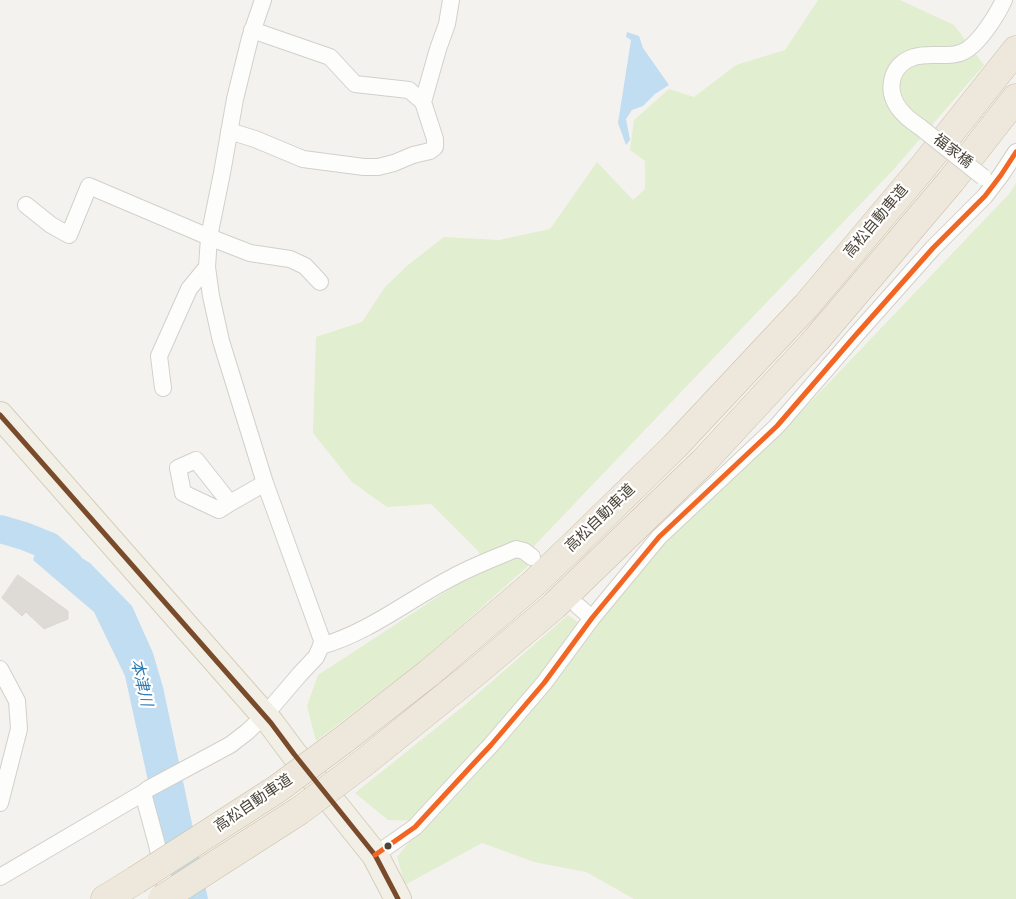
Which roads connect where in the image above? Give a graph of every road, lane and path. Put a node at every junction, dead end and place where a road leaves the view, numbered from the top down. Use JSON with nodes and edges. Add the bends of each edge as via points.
{"nodes":[{"id":1,"x":263,"y":0,"type":"edge"},
{"id":2,"x":451,"y":0,"type":"edge"},
{"id":3,"x":1004,"y":0,"type":"edge"},
{"id":4,"x":252,"y":30,"type":"junction"},
{"id":5,"x":1016,"y":50,"type":"edge"},
{"id":6,"x":1016,"y":98,"type":"edge"},
{"id":7,"x":423,"y":102,"type":"junction"},
{"id":8,"x":229,"y":131,"type":"junction"},
{"id":9,"x":1016,"y":152,"type":"edge"},
{"id":10,"x":988,"y":181,"type":"junction"},
{"id":11,"x":26,"y":205,"type":"dead end"},
{"id":12,"x":209,"y":237,"type":"junction"},
{"id":13,"x":207,"y":268,"type":"junction"},
{"id":14,"x":320,"y":282,"type":"dead end"},
{"id":15,"x":163,"y":388,"type":"dead end"},
{"id":16,"x":0,"y":415,"type":"edge"},
{"id":17,"x":265,"y":483,"type":"junction"},
{"id":18,"x":230,"y":503,"type":"dead end"},
{"id":19,"x":532,"y":557,"type":"dead end"},
{"id":20,"x":578,"y":606,"type":"dead end"},
{"id":21,"x":592,"y":618,"type":"junction"},
{"id":22,"x":321,"y":646,"type":"junction"},
{"id":23,"x":0,"y":669,"type":"edge"},
{"id":24,"x":264,"y":716,"type":"junction"},
{"id":25,"x":145,"y":791,"type":"junction"},
{"id":26,"x":0,"y":803,"type":"edge"},
{"id":27,"x":375,"y":855,"type":"junction"},
{"id":28,"x":0,"y":877,"type":"edge"},
{"id":29,"x":105,"y":899,"type":"edge"},
{"id":30,"x":162,"y":899,"type":"edge"},
{"id":31,"x":168,"y":899,"type":"edge"},
{"id":32,"x":398,"y":899,"type":"edge"}],
"edges":[{"from":1,"to":4,"type":"street"},
{"from":2,"to":7,"type":"street"},
{"from":3,"to":10,"type":"street","name":"福家橋","bridge":true,"via":[[992,22],[969,48],[961,53],[915,57],[895,71],[891,83],[894,102],[903,114]]},
{"from":4,"to":7,"type":"street","via":[[330,56],[355,84],[409,90]]},
{"from":4,"to":8,"type":"street"},
{"from":5,"to":29,"type":"highway","name":"高松自動車道","bridge":true,"via":[[923,168],[806,306],[675,446],[533,584],[429,673],[277,790]]},
{"from":6,"to":30,"type":"highway","name":"高松自動車道","bridge":true,"via":[[816,340],[704,461],[554,606],[362,764],[298,811]]},
{"from":7,"to":8,"type":"street","via":[[435,147],[378,167],[303,159]]},
{"from":8,"to":12,"type":"street"},
{"from":9,"to":10,"type":"street"},
{"from":10,"to":21,"type":"street","via":[[985,196],[933,248],[777,426],[659,537]]},
{"from":11,"to":12,"type":"street","via":[[69,235],[89,186]]},
{"from":12,"to":13,"type":"street"},
{"from":12,"to":14,"type":"street","via":[[250,253],[290,259],[305,266]]},
{"from":13,"to":15,"type":"street","via":[[189,289],[159,356]]},
{"from":13,"to":17,"type":"street","via":[[221,341]]},
{"from":16,"to":24,"type":"main road"},
{"from":17,"to":18,"type":"street"},
{"from":17,"to":22,"type":"street","via":[[322,640]]},
{"from":19,"to":22,"type":"street","via":[[516,549],[454,576],[366,628]]},
{"from":20,"to":21,"type":"street"},
{"from":21,"to":27,"type":"street","via":[[492,745],[415,827]]},
{"from":22,"to":24,"type":"street","via":[[316,657]]},
{"from":23,"to":26,"type":"street","via":[[17,701],[19,729]]},
{"from":24,"to":25,"type":"street","via":[[230,745]]},
{"from":24,"to":27,"type":"main road"},
{"from":25,"to":28,"type":"street"},
{"from":25,"to":31,"type":"street"},
{"from":27,"to":32,"type":"main road"}]}
